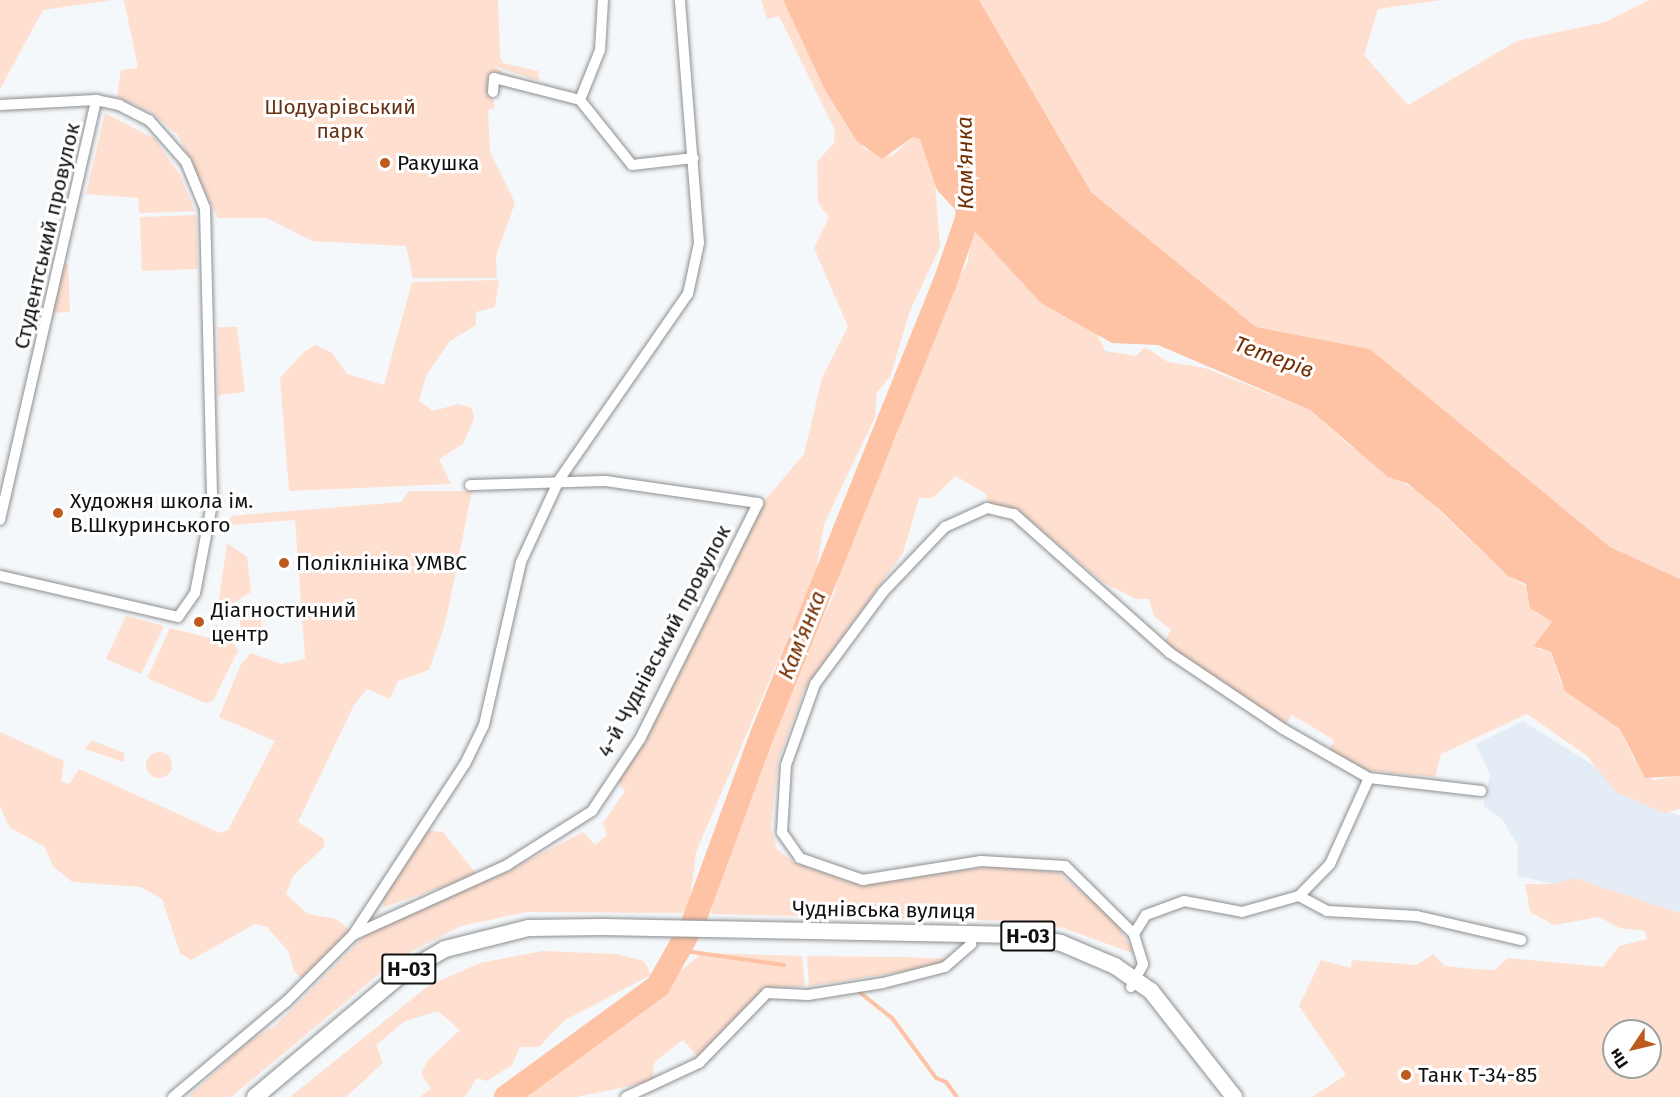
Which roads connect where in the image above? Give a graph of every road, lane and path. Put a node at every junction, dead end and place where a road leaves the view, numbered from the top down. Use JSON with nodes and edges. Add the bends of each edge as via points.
{"nodes":[{"id":1,"x":603,"y":0,"type":"edge"},
{"id":2,"x":680,"y":0,"type":"edge"},
{"id":3,"x":493,"y":92,"type":"dead end"},
{"id":4,"x":96,"y":100,"type":"junction"},
{"id":5,"x":580,"y":100,"type":"junction"},
{"id":6,"x":0,"y":105,"type":"edge"},
{"id":7,"x":694,"y":158,"type":"junction"},
{"id":8,"x":559,"y":480,"type":"junction"},
{"id":9,"x":470,"y":485,"type":"dead end"},
{"id":10,"x":0,"y":520,"type":"edge"},
{"id":11,"x":0,"y":576,"type":"edge"},
{"id":12,"x":1369,"y":778,"type":"junction"},
{"id":13,"x":1481,"y":791,"type":"dead end"},
{"id":14,"x":1299,"y":896,"type":"junction"},
{"id":15,"x":602,"y":932,"type":"junction"},
{"id":16,"x":1134,"y":934,"type":"junction"},
{"id":17,"x":353,"y":935,"type":"junction"},
{"id":18,"x":757,"y":935,"type":"junction"},
{"id":19,"x":1521,"y":940,"type":"dead end"},
{"id":20,"x":971,"y":944,"type":"junction"},
{"id":21,"x":1133,"y":983,"type":"junction"},
{"id":22,"x":173,"y":1097,"type":"edge"},
{"id":23,"x":255,"y":1097,"type":"edge"},
{"id":24,"x":269,"y":1097,"type":"edge"},
{"id":25,"x":626,"y":1097,"type":"edge"},
{"id":26,"x":1223,"y":1097,"type":"edge"},
{"id":27,"x":1234,"y":1097,"type":"edge"}],
"edges":[{"from":1,"to":5,"type":"street","via":[[600,50]]},
{"from":2,"to":7,"type":"street"},
{"from":3,"to":5,"type":"street","via":[[494,78]]},
{"from":4,"to":6,"type":"street"},
{"from":4,"to":10,"type":"street","name":"Студентський провулок"},
{"from":4,"to":11,"type":"street","via":[[134,111],[164,133],[186,162],[205,208],[212,504],[195,593],[188,611],[178,617]]},
{"from":5,"to":7,"type":"street","via":[[632,165]]},
{"from":7,"to":8,"type":"street","via":[[699,243],[688,294]]},
{"from":8,"to":9,"type":"street"},
{"from":8,"to":17,"type":"street","via":[[521,562],[484,725],[465,764]]},
{"from":8,"to":17,"type":"street","name":"4-й Чуднівський провулок","via":[[684,488],[759,503],[640,739],[592,811],[507,865]]},
{"from":12,"to":13,"type":"street"},
{"from":12,"to":14,"type":"street","via":[[1330,864]]},
{"from":12,"to":16,"type":"street","via":[[1283,729],[1170,653],[1014,514],[987,508],[945,527],[883,592],[823,671],[804,705],[781,801],[788,846],[808,861],[863,880],[981,861],[1065,866]]},
{"from":14,"to":16,"type":"street","via":[[1249,912],[1184,901],[1146,915]]},
{"from":14,"to":19,"type":"street","via":[[1327,911],[1417,916]]},
{"from":15,"to":18,"type":"main road","number":"Н-03"},
{"from":15,"to":23,"type":"main road","number":"Н-03","via":[[528,928],[445,949],[399,976]]},
{"from":15,"to":24,"type":"main road","number":"Н-03","via":[[529,938],[444,961],[405,984]]},
{"from":16,"to":21,"type":"street","via":[[1143,964]]},
{"from":17,"to":22,"type":"street","via":[[286,1002]]},
{"from":18,"to":20,"type":"main road","name":"Чуднівська вулиця","number":"Н-03"},
{"from":18,"to":21,"type":"main road","name":"Чуднівська вулиця","number":"Н-03","via":[[1042,938],[1088,954]]},
{"from":20,"to":21,"type":"main road","name":"Чуднівська вулиця","number":"Н-03","via":[[1053,951]]},
{"from":20,"to":25,"type":"street","via":[[945,967],[883,983],[808,995],[767,993],[699,1063]]},
{"from":21,"to":26,"type":"main road","name":"Чуднівська вулиця","number":"Н-03"},
{"from":21,"to":27,"type":"main road","name":"Чуднівська вулиця","number":"Н-03","via":[[1168,1009]]}]}
